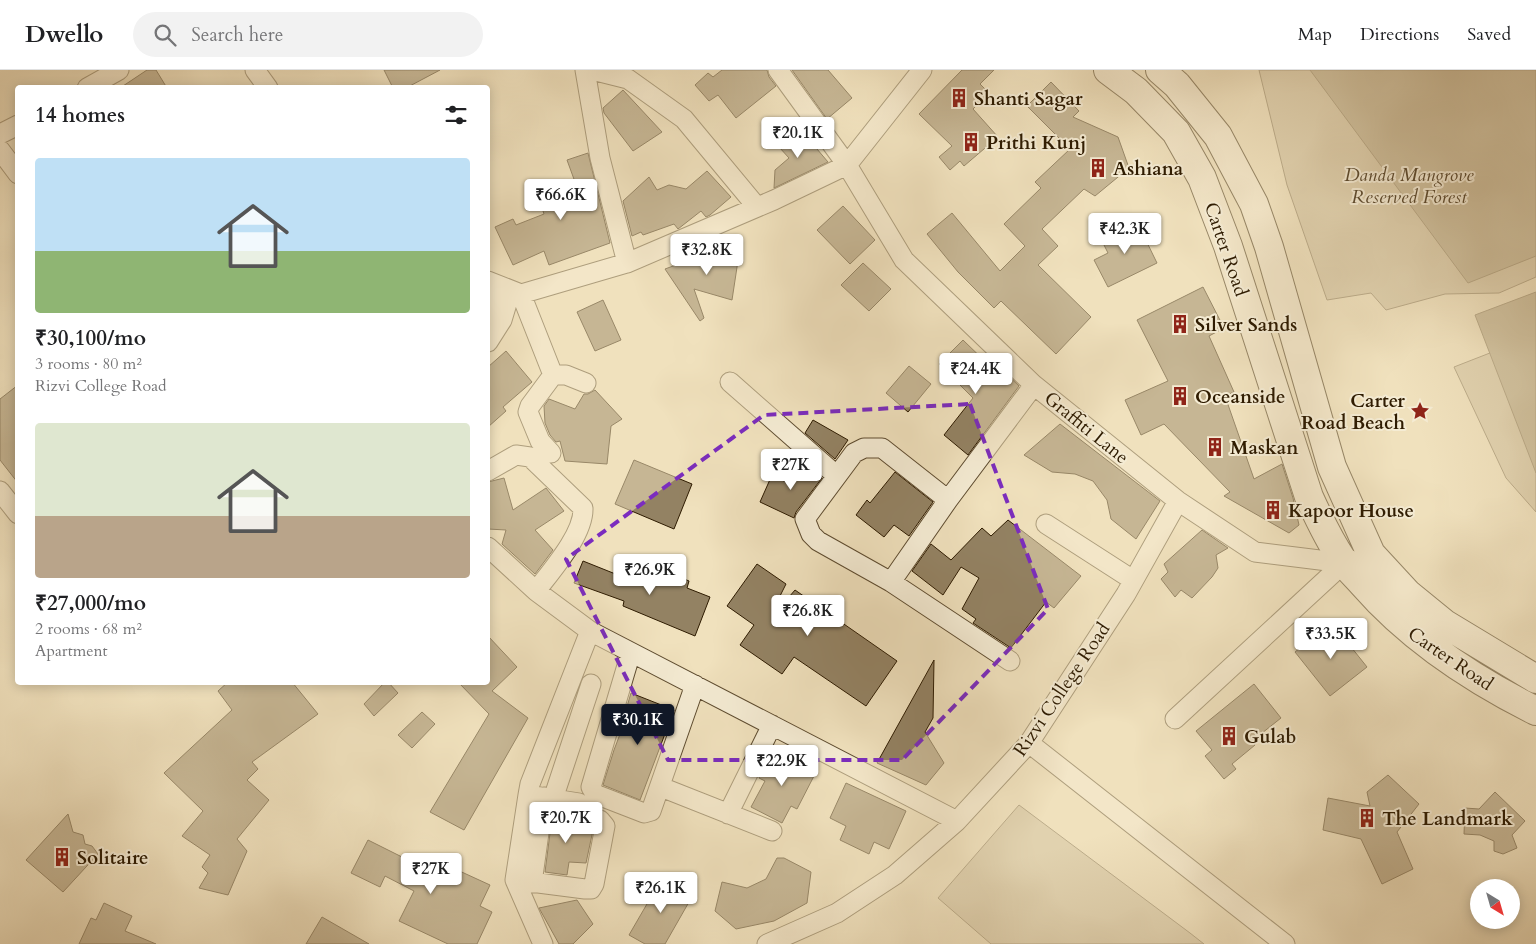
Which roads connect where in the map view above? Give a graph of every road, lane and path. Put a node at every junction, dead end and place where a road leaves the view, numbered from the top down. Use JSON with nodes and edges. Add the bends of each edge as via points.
{"nodes":[{"id":1,"x":120,"y":70,"type":"edge"},
{"id":2,"x":255,"y":70,"type":"edge"},
{"id":3,"x":585,"y":70,"type":"edge"},
{"id":4,"x":592,"y":70,"type":"edge"},
{"id":5,"x":778,"y":70,"type":"edge"},
{"id":6,"x":922,"y":70,"type":"edge"},
{"id":7,"x":1108,"y":70,"type":"edge"},
{"id":8,"x":1160,"y":70,"type":"edge"},
{"id":9,"x":92,"y":85,"type":"edge"},
{"id":10,"x":266,"y":85,"type":"edge"},
{"id":11,"x":15,"y":126,"type":"edge"},
{"id":12,"x":0,"y":134,"type":"edge"},
{"id":13,"x":0,"y":150,"type":"edge"},
{"id":14,"x":847,"y":165,"type":"junction"},
{"id":15,"x":15,"y":170,"type":"edge"},
{"id":16,"x":757,"y":207,"type":"junction"},
{"id":17,"x":627,"y":264,"type":"junction"},
{"id":18,"x":490,"y":283,"type":"edge"},
{"id":19,"x":508,"y":304,"type":"edge"},
{"id":20,"x":490,"y":339,"type":"edge"},
{"id":21,"x":553,"y":375,"type":"junction"},
{"id":22,"x":730,"y":382,"type":"dead end"},
{"id":23,"x":586,"y":383,"type":"dead end"},
{"id":24,"x":1034,"y":385,"type":"junction"},
{"id":25,"x":551,"y":453,"type":"dead end"},
{"id":26,"x":490,"y":470,"type":"edge"},
{"id":27,"x":837,"y":476,"type":"junction"},
{"id":28,"x":0,"y":491,"type":"edge"},
{"id":29,"x":948,"y":500,"type":"junction"},
{"id":30,"x":1178,"y":501,"type":"junction"},
{"id":31,"x":15,"y":510,"type":"edge"},
{"id":32,"x":1046,"y":524,"type":"dead end"},
{"id":33,"x":490,"y":549,"type":"edge"},
{"id":34,"x":1371,"y":554,"type":"junction"},
{"id":35,"x":1344,"y":562,"type":"junction"},
{"id":36,"x":1133,"y":580,"type":"junction"},
{"id":37,"x":891,"y":582,"type":"junction"},
{"id":38,"x":536,"y":591,"type":"junction"},
{"id":39,"x":590,"y":631,"type":"junction"},
{"id":40,"x":631,"y":652,"type":"junction"},
{"id":41,"x":1010,"y":661,"type":"dead end"},
{"id":42,"x":1536,"y":679,"type":"edge"},
{"id":43,"x":592,"y":684,"type":"dead end"},
{"id":44,"x":695,"y":685,"type":"junction"},
{"id":45,"x":1536,"y":711,"type":"edge"},
{"id":46,"x":1175,"y":720,"type":"dead end"},
{"id":47,"x":772,"y":725,"type":"junction"},
{"id":48,"x":1029,"y":743,"type":"junction"},
{"id":49,"x":660,"y":787,"type":"junction"},
{"id":50,"x":542,"y":797,"type":"junction"},
{"id":51,"x":728,"y":814,"type":"junction"},
{"id":52,"x":957,"y":821,"type":"junction"},
{"id":53,"x":772,"y":831,"type":"dead end"},
{"id":54,"x":524,"y":882,"type":"junction"},
{"id":55,"x":543,"y":944,"type":"edge"},
{"id":56,"x":767,"y":944,"type":"edge"},
{"id":57,"x":1285,"y":944,"type":"edge"}],
"edges":[{"from":1,"to":9,"type":"street"},
{"from":2,"to":10,"type":"street"},
{"from":3,"to":17,"type":"street","via":[[600,158]]},
{"from":4,"to":16,"type":"street","via":[[628,79],[684,119]]},
{"from":5,"to":14,"type":"street","name":"Graffiti Lane"},
{"from":6,"to":14,"type":"street"},
{"from":7,"to":35,"type":"main road","name":"Carter Road","via":[[1136,91],[1176,132],[1202,178],[1228,246],[1309,497]]},
{"from":8,"to":34,"type":"main road","name":"Carter Road","via":[[1177,85],[1218,136],[1254,204],[1332,467]]},
{"from":11,"to":12,"type":"street"},
{"from":13,"to":15,"type":"street"},
{"from":14,"to":16,"type":"street"},
{"from":14,"to":24,"type":"street","name":"Graffiti Lane","via":[[904,260]]},
{"from":16,"to":17,"type":"street"},
{"from":17,"to":19,"type":"street"},
{"from":18,"to":19,"type":"street"},
{"from":19,"to":20,"type":"street"},
{"from":19,"to":21,"type":"street"},
{"from":21,"to":23,"type":"street","via":[[566,375]]},
{"from":21,"to":25,"type":"street","via":[[528,412],[540,441]]},
{"from":22,"to":27,"type":"street"},
{"from":24,"to":29,"type":"street"},
{"from":24,"to":30,"type":"street","name":"Graffiti Lane"},
{"from":26,"to":38,"type":"street","via":[[516,455],[530,457],[583,508],[577,534]]},
{"from":27,"to":29,"type":"street","via":[[854,453],[864,448],[882,448]]},
{"from":27,"to":37,"type":"street","via":[[805,519],[811,534]]},
{"from":28,"to":31,"type":"street"},
{"from":29,"to":37,"type":"street"},
{"from":30,"to":35,"type":"street","name":"Graffiti Lane","via":[[1255,552]]},
{"from":30,"to":36,"type":"street","name":"Rizvi College Road"},
{"from":32,"to":36,"type":"street"},
{"from":33,"to":38,"type":"street"},
{"from":34,"to":35,"type":"street","name":"Graffiti Lane"},
{"from":34,"to":42,"type":"main road","name":"Carter Road","via":[[1407,593],[1445,624]]},
{"from":35,"to":45,"type":"main road","name":"Carter Road","via":[[1414,635],[1464,670]]},
{"from":35,"to":46,"type":"street"},
{"from":36,"to":48,"type":"street","name":"Rizvi College Road"},
{"from":37,"to":41,"type":"street"},
{"from":38,"to":39,"type":"street"},
{"from":39,"to":40,"type":"street"},
{"from":39,"to":50,"type":"street","via":[[530,784]]},
{"from":40,"to":44,"type":"street"},
{"from":40,"to":49,"type":"street","via":[[591,787],[595,794],[648,813],[653,809]]},
{"from":43,"to":50,"type":"street"},
{"from":44,"to":47,"type":"street"},
{"from":44,"to":49,"type":"street"},
{"from":47,"to":51,"type":"street"},
{"from":47,"to":52,"type":"street"},
{"from":48,"to":52,"type":"street","name":"Rizvi College Road"},
{"from":48,"to":57,"type":"street"},
{"from":49,"to":51,"type":"street"},
{"from":50,"to":54,"type":"street"},
{"from":50,"to":54,"type":"street","via":[[580,803],[582,816],[604,824],[594,884],[588,889]]},
{"from":51,"to":53,"type":"street"},
{"from":52,"to":56,"type":"street","name":"Rizvi College Road","via":[[895,875],[837,913]]},
{"from":54,"to":55,"type":"street"}]}
